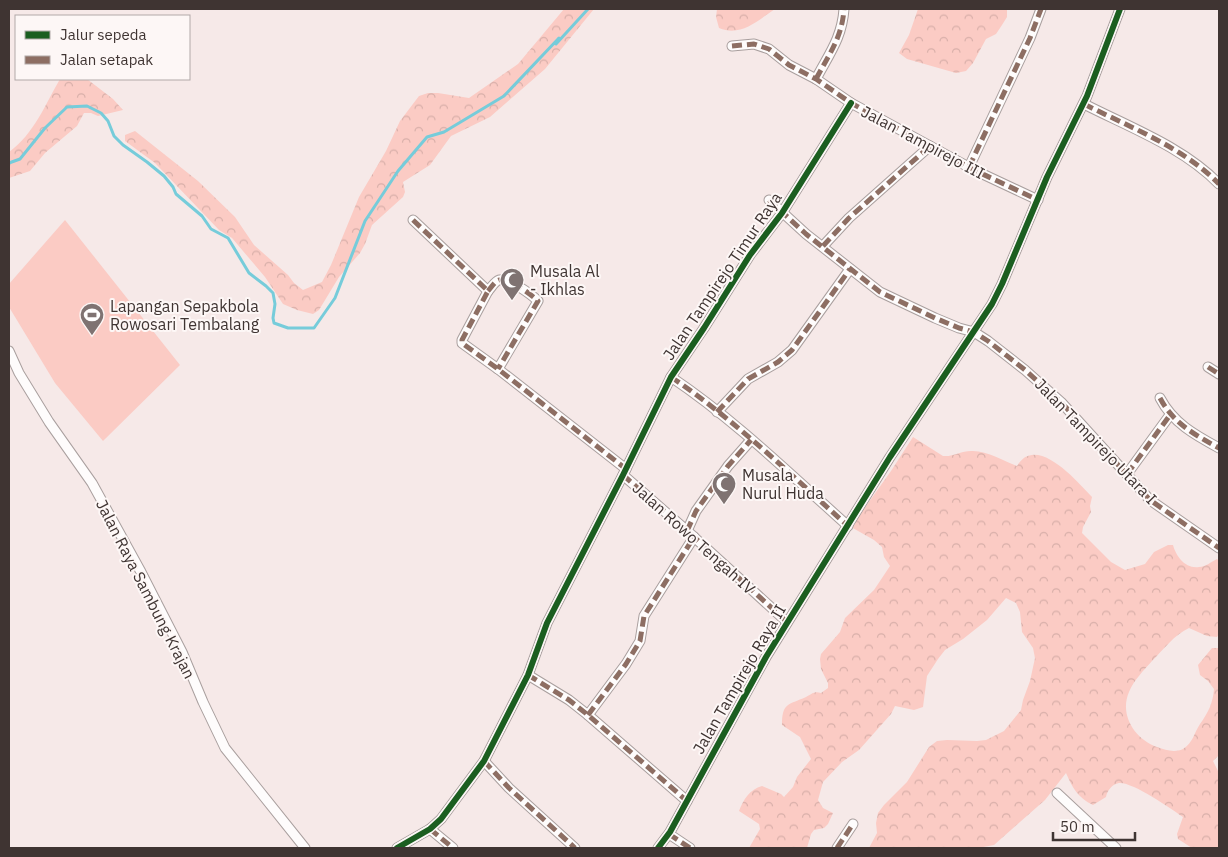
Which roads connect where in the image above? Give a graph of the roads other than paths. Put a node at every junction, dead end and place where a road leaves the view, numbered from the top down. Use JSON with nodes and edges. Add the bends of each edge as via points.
{"nodes":[{"id":1,"x":844,"y":9,"type":"edge"},
{"id":2,"x":1041,"y":9,"type":"edge"},
{"id":3,"x":1120,"y":9,"type":"edge"},
{"id":4,"x":732,"y":46,"type":"dead end"},
{"id":5,"x":816,"y":79,"type":"junction"},
{"id":6,"x":851,"y":103,"type":"junction"},
{"id":7,"x":1084,"y":104,"type":"junction"},
{"id":8,"x":930,"y":146,"type":"junction"},
{"id":9,"x":969,"y":167,"type":"junction"},
{"id":10,"x":1219,"y":184,"type":"edge"},
{"id":11,"x":769,"y":200,"type":"dead end"},
{"id":12,"x":1038,"y":200,"type":"junction"},
{"id":13,"x":782,"y":213,"type":"junction"},
{"id":14,"x":413,"y":220,"type":"dead end"},
{"id":15,"x":822,"y":246,"type":"junction"},
{"id":16,"x":850,"y":269,"type":"junction"},
{"id":17,"x":488,"y":291,"type":"junction"},
{"id":18,"x":974,"y":332,"type":"junction"},
{"id":19,"x":9,"y":351,"type":"edge"},
{"id":20,"x":1208,"y":367,"type":"dead end"},
{"id":21,"x":498,"y":369,"type":"junction"},
{"id":22,"x":1219,"y":374,"type":"edge"},
{"id":23,"x":671,"y":377,"type":"junction"},
{"id":24,"x":1160,"y":398,"type":"dead end"},
{"id":25,"x":717,"y":412,"type":"junction"},
{"id":26,"x":1170,"y":415,"type":"junction"},
{"id":27,"x":751,"y":440,"type":"junction"},
{"id":28,"x":1219,"y":448,"type":"edge"},
{"id":29,"x":624,"y":472,"type":"junction"},
{"id":30,"x":1127,"y":474,"type":"junction"},
{"id":31,"x":848,"y":526,"type":"junction"},
{"id":32,"x":691,"y":534,"type":"junction"},
{"id":33,"x":1219,"y":548,"type":"edge"},
{"id":34,"x":787,"y":622,"type":"junction"},
{"id":35,"x":528,"y":674,"type":"junction"},
{"id":36,"x":588,"y":715,"type":"junction"},
{"id":37,"x":484,"y":761,"type":"junction"},
{"id":38,"x":1056,"y":793,"type":"dead end"},
{"id":39,"x":687,"y":801,"type":"junction"},
{"id":40,"x":853,"y":824,"type":"dead end"},
{"id":41,"x":430,"y":829,"type":"junction"},
{"id":42,"x":669,"y":834,"type":"junction"},
{"id":43,"x":305,"y":848,"type":"edge"},
{"id":44,"x":397,"y":848,"type":"edge"},
{"id":45,"x":453,"y":848,"type":"edge"},
{"id":46,"x":575,"y":848,"type":"edge"},
{"id":47,"x":658,"y":848,"type":"edge"},
{"id":48,"x":690,"y":848,"type":"edge"},
{"id":49,"x":836,"y":848,"type":"edge"},
{"id":50,"x":1116,"y":848,"type":"edge"}],
"edges":[{"from":1,"to":5,"type":"street","via":[[840,36]]},
{"from":2,"to":9,"type":"street"},
{"from":3,"to":7,"type":"street","name":"Jalan Tampirejo Raya II"},
{"from":4,"to":5,"type":"street","name":"Jalan Tampirejo III","via":[[754,44],[769,48],[789,65]]},
{"from":5,"to":6,"type":"street","name":"Jalan Tampirejo III"},
{"from":6,"to":8,"type":"street","name":"Jalan Tampirejo III"},
{"from":6,"to":13,"type":"street","name":"Jalan Tampirejo Timur Raya"},
{"from":7,"to":10,"type":"street","via":[[1166,146]]},
{"from":7,"to":12,"type":"street","name":"Jalan Tampirejo Raya II"},
{"from":8,"to":9,"type":"street","name":"Jalan Tampirejo III"},
{"from":8,"to":15,"type":"street"},
{"from":9,"to":12,"type":"street","name":"Jalan Tampirejo III"},
{"from":11,"to":13,"type":"street","name":"Jalan Tampirejo Utara I"},
{"from":12,"to":18,"type":"street","name":"Jalan Tampirejo Raya II","via":[[999,290]]},
{"from":13,"to":15,"type":"street","name":"Jalan Tampirejo Utara I"},
{"from":13,"to":23,"type":"street","name":"Jalan Tampirejo Timur Raya","via":[[750,255]]},
{"from":14,"to":17,"type":"street"},
{"from":15,"to":16,"type":"street","name":"Jalan Tampirejo Utara I"},
{"from":16,"to":18,"type":"street","name":"Jalan Tampirejo Utara I","via":[[880,292],[907,306]]},
{"from":16,"to":25,"type":"street","via":[[792,350],[748,379]]},
{"from":17,"to":21,"type":"street","name":"Jalan Rowo Tengah IV","via":[[462,342]]},
{"from":17,"to":21,"type":"street","via":[[502,279],[538,301]]},
{"from":18,"to":30,"type":"street","name":"Jalan Tampirejo Utara I","via":[[1061,402]]},
{"from":18,"to":31,"type":"street","name":"Jalan Tampirejo Raya II"},
{"from":19,"to":43,"type":"street","name":"Jalan Raya Sambung Krajan","via":[[49,422],[92,483],[141,572],[182,652],[225,748]]},
{"from":20,"to":22,"type":"street"},
{"from":21,"to":29,"type":"street","name":"Jalan Rowo Tengah IV"},
{"from":23,"to":25,"type":"street"},
{"from":23,"to":29,"type":"street","name":"Jalan Tampirejo Timur Raya"},
{"from":24,"to":26,"type":"street"},
{"from":25,"to":27,"type":"street"},
{"from":26,"to":28,"type":"street"},
{"from":26,"to":30,"type":"street"},
{"from":27,"to":31,"type":"street"},
{"from":27,"to":32,"type":"street","via":[[696,511]]},
{"from":29,"to":32,"type":"street","name":"Jalan Rowo Tengah IV"},
{"from":29,"to":35,"type":"street","name":"Jalan Tampirejo Timur Raya","via":[[547,623]]},
{"from":30,"to":33,"type":"street","name":"Jalan Tampirejo Utara I","via":[[1150,500]]},
{"from":31,"to":34,"type":"street","name":"Jalan Tampirejo Raya II"},
{"from":32,"to":34,"type":"street","name":"Jalan Rowo Tengah IV"},
{"from":32,"to":36,"type":"street","via":[[644,616],[640,642]]},
{"from":34,"to":39,"type":"street","name":"Jalan Tampirejo Raya II"},
{"from":35,"to":36,"type":"street"},
{"from":35,"to":37,"type":"street","name":"Jalan Tampirejo Timur Raya"},
{"from":36,"to":39,"type":"street"},
{"from":37,"to":41,"type":"street","name":"Jalan Tampirejo Timur Raya","via":[[454,803]]},
{"from":37,"to":46,"type":"street"},
{"from":38,"to":50,"type":"street"},
{"from":39,"to":42,"type":"street","name":"Jalan Tampirejo Raya II"},
{"from":40,"to":49,"type":"street"},
{"from":41,"to":44,"type":"street","name":"Jalan Tampirejo Timur Raya"},
{"from":41,"to":45,"type":"street"},
{"from":42,"to":47,"type":"street","name":"Jalan Tampirejo Raya II"},
{"from":42,"to":48,"type":"street"}]}
